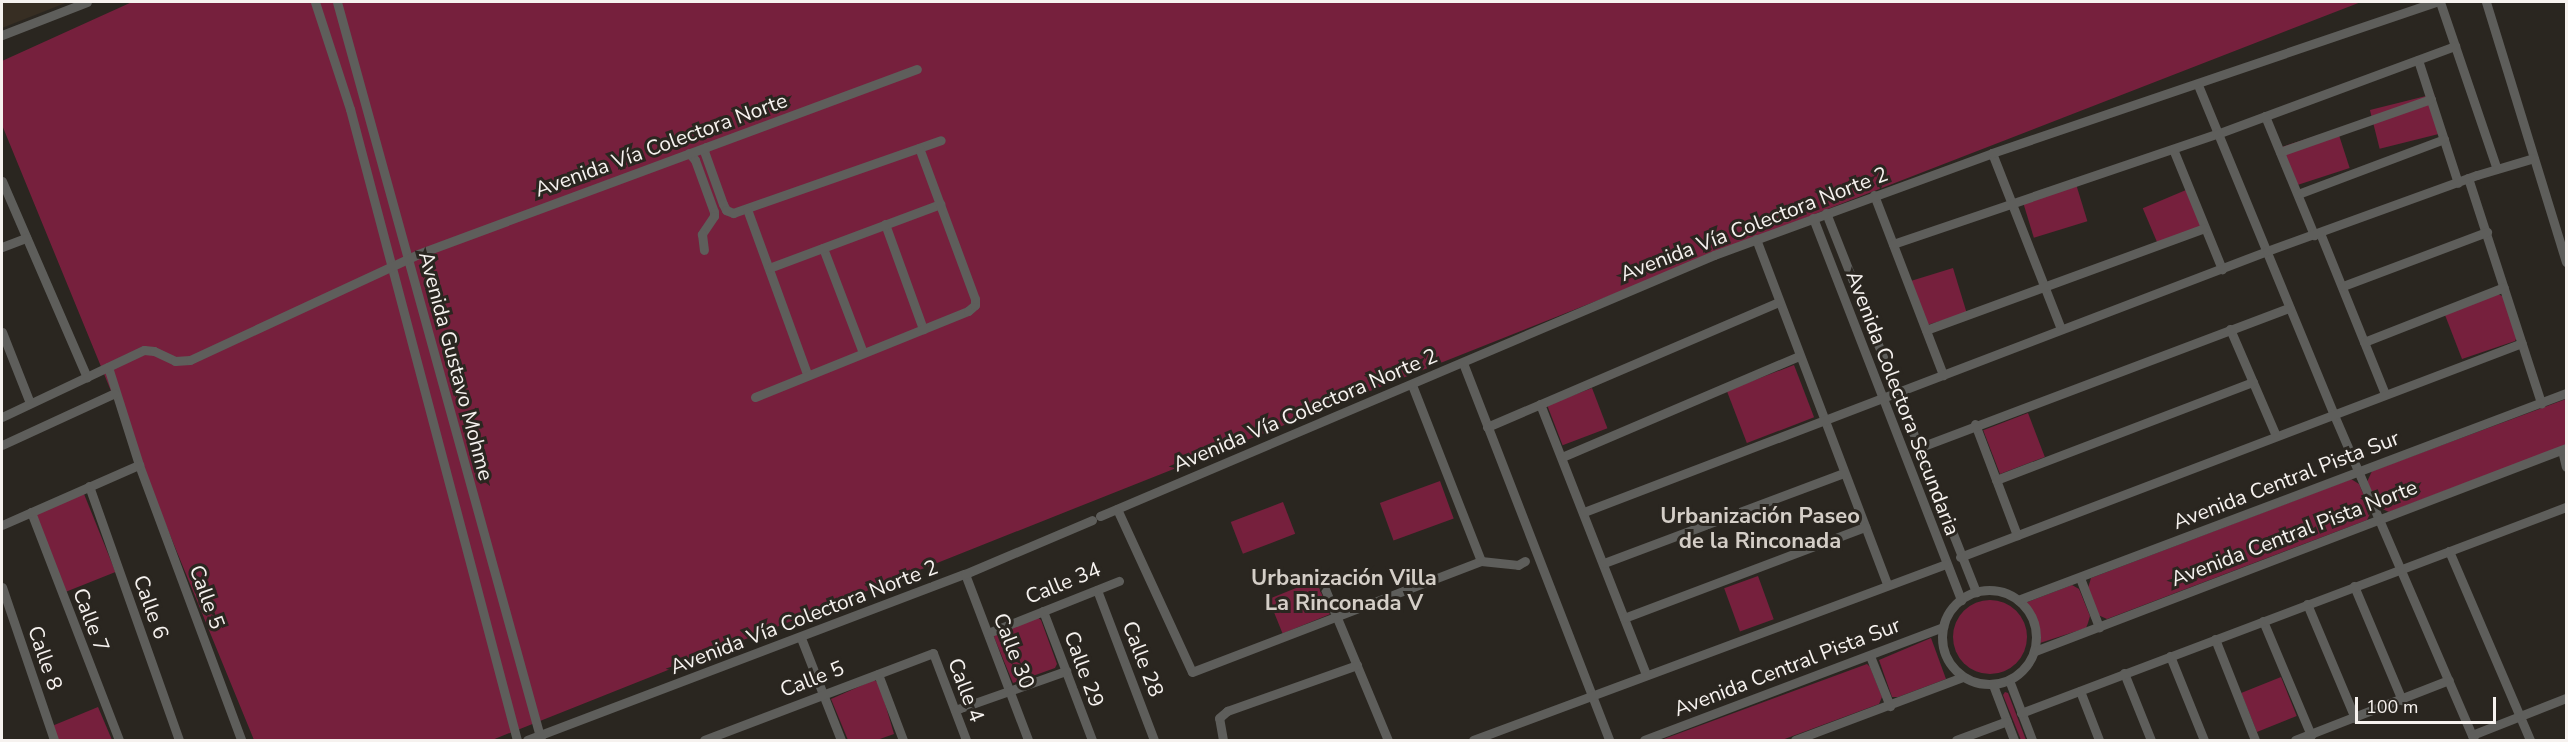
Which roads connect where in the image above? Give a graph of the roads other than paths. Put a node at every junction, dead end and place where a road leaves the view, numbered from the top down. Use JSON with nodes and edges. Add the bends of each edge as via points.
{"nodes":[{"id":1,"x":87,"y":2,"type":"edge"},
{"id":2,"x":315,"y":2,"type":"edge"},
{"id":3,"x":337,"y":2,"type":"edge"},
{"id":4,"x":2435,"y":2,"type":"edge"},
{"id":5,"x":2440,"y":2,"type":"edge"},
{"id":6,"x":2486,"y":2,"type":"edge"},
{"id":7,"x":2,"y":35,"type":"edge"},
{"id":8,"x":2455,"y":46,"type":"junction"},
{"id":9,"x":2418,"y":60,"type":"junction"},
{"id":10,"x":917,"y":69,"type":"dead end"},
{"id":11,"x":2198,"y":85,"type":"junction"},
{"id":12,"x":2431,"y":99,"type":"junction"},
{"id":13,"x":2265,"y":116,"type":"junction"},
{"id":14,"x":2217,"y":134,"type":"junction"},
{"id":15,"x":2444,"y":139,"type":"junction"},
{"id":16,"x":941,"y":140,"type":"dead end"},
{"id":17,"x":706,"y":147,"type":"junction"},
{"id":18,"x":920,"y":148,"type":"junction"},
{"id":19,"x":2173,"y":149,"type":"junction"},
{"id":20,"x":2280,"y":152,"type":"junction"},
{"id":21,"x":689,"y":153,"type":"junction"},
{"id":22,"x":1992,"y":153,"type":"junction"},
{"id":23,"x":2534,"y":158,"type":"junction"},
{"id":24,"x":2497,"y":169,"type":"junction"},
{"id":25,"x":2468,"y":178,"type":"junction"},
{"id":26,"x":2,"y":181,"type":"edge"},
{"id":27,"x":2458,"y":183,"type":"junction"},
{"id":28,"x":2298,"y":194,"type":"junction"},
{"id":29,"x":1875,"y":195,"type":"junction"},
{"id":30,"x":2010,"y":203,"type":"junction"},
{"id":31,"x":940,"y":204,"type":"junction"},
{"id":32,"x":747,"y":209,"type":"junction"},
{"id":33,"x":1826,"y":213,"type":"junction"},
{"id":34,"x":1813,"y":218,"type":"junction"},
{"id":35,"x":885,"y":224,"type":"junction"},
{"id":36,"x":2204,"y":228,"type":"junction"},
{"id":37,"x":2487,"y":232,"type":"junction"},
{"id":38,"x":2317,"y":234,"type":"junction"},
{"id":39,"x":26,"y":237,"type":"junction"},
{"id":40,"x":1756,"y":239,"type":"junction"},
{"id":41,"x":1893,"y":244,"type":"junction"},
{"id":42,"x":2,"y":247,"type":"edge"},
{"id":43,"x":823,"y":248,"type":"junction"},
{"id":44,"x":704,"y":250,"type":"dead end"},
{"id":45,"x":2267,"y":251,"type":"junction"},
{"id":46,"x":408,"y":259,"type":"junction"},
{"id":47,"x":2566,"y":262,"type":"edge"},
{"id":48,"x":391,"y":266,"type":"junction"},
{"id":49,"x":769,"y":268,"type":"junction"},
{"id":50,"x":2222,"y":268,"type":"junction"},
{"id":51,"x":2343,"y":286,"type":"junction"},
{"id":52,"x":2044,"y":287,"type":"junction"},
{"id":53,"x":2504,"y":287,"type":"junction"},
{"id":54,"x":1778,"y":302,"type":"junction"},
{"id":55,"x":2289,"y":308,"type":"junction"},
{"id":56,"x":923,"y":328,"type":"junction"},
{"id":57,"x":2061,"y":329,"type":"junction"},
{"id":58,"x":2230,"y":329,"type":"junction"},
{"id":59,"x":1926,"y":330,"type":"junction"},
{"id":60,"x":2,"y":332,"type":"edge"},
{"id":61,"x":2364,"y":342,"type":"junction"},
{"id":62,"x":2522,"y":343,"type":"junction"},
{"id":63,"x":863,"y":352,"type":"junction"},
{"id":64,"x":1799,"y":356,"type":"junction"},
{"id":65,"x":1463,"y":363,"type":"junction"},
{"id":66,"x":108,"y":367,"type":"junction"},
{"id":67,"x":807,"y":374,"type":"junction"},
{"id":68,"x":1943,"y":375,"type":"junction"},
{"id":69,"x":87,"y":377,"type":"junction"},
{"id":70,"x":2253,"y":382,"type":"junction"},
{"id":71,"x":1412,"y":384,"type":"junction"},
{"id":72,"x":115,"y":393,"type":"junction"},
{"id":73,"x":2566,"y":393,"type":"edge"},
{"id":74,"x":1897,"y":394,"type":"junction"},
{"id":75,"x":2385,"y":394,"type":"junction"},
{"id":76,"x":754,"y":397,"type":"dead end"},
{"id":77,"x":1883,"y":400,"type":"junction"},
{"id":78,"x":30,"y":403,"type":"junction"},
{"id":79,"x":2541,"y":403,"type":"junction"},
{"id":80,"x":1540,"y":404,"type":"junction"},
{"id":81,"x":2334,"y":415,"type":"junction"},
{"id":82,"x":2,"y":417,"type":"edge"},
{"id":83,"x":1824,"y":422,"type":"junction"},
{"id":84,"x":1975,"y":424,"type":"junction"},
{"id":85,"x":1487,"y":427,"type":"junction"},
{"id":86,"x":2276,"y":436,"type":"junction"},
{"id":87,"x":2,"y":444,"type":"edge"},
{"id":88,"x":1918,"y":448,"type":"junction"},
{"id":89,"x":2564,"y":449,"type":"edge"},
{"id":90,"x":1562,"y":457,"type":"junction"},
{"id":91,"x":139,"y":465,"type":"junction"},
{"id":92,"x":2566,"y":467,"type":"edge"},
{"id":93,"x":1844,"y":472,"type":"junction"},
{"id":94,"x":2358,"y":472,"type":"junction"},
{"id":95,"x":1996,"y":480,"type":"junction"},
{"id":96,"x":89,"y":486,"type":"junction"},
{"id":97,"x":2566,"y":507,"type":"edge"},
{"id":98,"x":1117,"y":509,"type":"junction"},
{"id":99,"x":31,"y":512,"type":"junction"},
{"id":100,"x":1584,"y":512,"type":"junction"},
{"id":101,"x":2380,"y":520,"type":"junction"},
{"id":102,"x":2,"y":525,"type":"edge"},
{"id":103,"x":1865,"y":527,"type":"junction"},
{"id":104,"x":2017,"y":535,"type":"junction"},
{"id":105,"x":2449,"y":551,"type":"junction"},
{"id":106,"x":1960,"y":557,"type":"junction"},
{"id":107,"x":1481,"y":561,"type":"junction"},
{"id":108,"x":1526,"y":561,"type":"dead end"},
{"id":109,"x":1604,"y":563,"type":"junction"},
{"id":110,"x":1946,"y":564,"type":"junction"},
{"id":111,"x":2402,"y":569,"type":"junction"},
{"id":112,"x":965,"y":574,"type":"junction"},
{"id":113,"x":1320,"y":577,"type":"dead end"},
{"id":114,"x":2080,"y":578,"type":"junction"},
{"id":115,"x":1119,"y":581,"type":"dead end"},
{"id":116,"x":1887,"y":584,"type":"junction"},
{"id":117,"x":2354,"y":586,"type":"junction"},
{"id":118,"x":2,"y":587,"type":"edge"},
{"id":119,"x":1097,"y":590,"type":"junction"},
{"id":120,"x":1976,"y":592,"type":"junction"},
{"id":121,"x":1961,"y":600,"type":"junction"},
{"id":122,"x":2018,"y":600,"type":"junction"},
{"id":123,"x":2307,"y":604,"type":"junction"},
{"id":124,"x":1043,"y":611,"type":"junction"},
{"id":125,"x":1336,"y":617,"type":"junction"},
{"id":126,"x":1624,"y":618,"type":"junction"},
{"id":127,"x":2263,"y":621,"type":"junction"},
{"id":128,"x":1943,"y":627,"type":"junction"},
{"id":129,"x":2099,"y":627,"type":"junction"},
{"id":130,"x":988,"y":633,"type":"junction"},
{"id":131,"x":801,"y":638,"type":"junction"},
{"id":132,"x":2215,"y":639,"type":"junction"},
{"id":133,"x":2035,"y":651,"type":"junction"},
{"id":134,"x":933,"y":653,"type":"joint"},
{"id":135,"x":1870,"y":656,"type":"junction"},
{"id":136,"x":2170,"y":656,"type":"junction"},
{"id":137,"x":1357,"y":665,"type":"junction"},
{"id":138,"x":1066,"y":671,"type":"junction"},
{"id":139,"x":2124,"y":673,"type":"junction"},
{"id":140,"x":878,"y":674,"type":"junction"},
{"id":141,"x":1646,"y":674,"type":"junction"},
{"id":142,"x":1963,"y":677,"type":"junction"},
{"id":143,"x":2009,"y":680,"type":"junction"},
{"id":144,"x":2449,"y":680,"type":"junction"},
{"id":145,"x":1993,"y":685,"type":"junction"},
{"id":146,"x":1010,"y":691,"type":"junction"},
{"id":147,"x":2079,"y":691,"type":"junction"},
{"id":148,"x":823,"y":694,"type":"junction"},
{"id":149,"x":1593,"y":695,"type":"junction"},
{"id":150,"x":2566,"y":698,"type":"edge"},
{"id":151,"x":2402,"y":700,"type":"junction"},
{"id":152,"x":1890,"y":706,"type":"junction"},
{"id":153,"x":955,"y":710,"type":"junction"},
{"id":154,"x":2021,"y":713,"type":"junction"},
{"id":155,"x":2519,"y":715,"type":"junction"},
{"id":156,"x":2355,"y":718,"type":"junction"},
{"id":157,"x":2007,"y":721,"type":"junction"},
{"id":158,"x":2311,"y":735,"type":"junction"},
{"id":159,"x":541,"y":738,"type":"edge"},
{"id":160,"x":2473,"y":738,"type":"edge"},
{"id":161,"x":54,"y":741,"type":"edge"},
{"id":162,"x":119,"y":741,"type":"edge"},
{"id":163,"x":179,"y":741,"type":"edge"},
{"id":164,"x":241,"y":741,"type":"edge"},
{"id":165,"x":517,"y":741,"type":"edge"},
{"id":166,"x":526,"y":741,"type":"edge"},
{"id":167,"x":704,"y":741,"type":"edge"},
{"id":168,"x":841,"y":741,"type":"edge"},
{"id":169,"x":903,"y":741,"type":"edge"},
{"id":170,"x":966,"y":741,"type":"edge"},
{"id":171,"x":1028,"y":741,"type":"edge"},
{"id":172,"x":1092,"y":741,"type":"edge"},
{"id":173,"x":1154,"y":741,"type":"edge"},
{"id":174,"x":1223,"y":741,"type":"edge"},
{"id":175,"x":1388,"y":741,"type":"edge"},
{"id":176,"x":1473,"y":741,"type":"edge"},
{"id":177,"x":1609,"y":741,"type":"edge"},
{"id":178,"x":1644,"y":741,"type":"edge"},
{"id":179,"x":1795,"y":741,"type":"edge"},
{"id":180,"x":1956,"y":741,"type":"edge"},
{"id":181,"x":2014,"y":741,"type":"edge"},
{"id":182,"x":2032,"y":741,"type":"edge"},
{"id":183,"x":2099,"y":741,"type":"edge"},
{"id":184,"x":2151,"y":741,"type":"edge"},
{"id":185,"x":2204,"y":741,"type":"edge"},
{"id":186,"x":2255,"y":741,"type":"edge"},
{"id":187,"x":2295,"y":741,"type":"edge"},
{"id":188,"x":2530,"y":741,"type":"edge"}],
"edges":[{"from":1,"to":7,"type":"street"},
{"from":2,"to":48,"type":"street","name":"Avenida Gustavo Mohme","via":[[350,109]]},
{"from":3,"to":46,"type":"street","name":"Avenida Gustavo Mohme"},
{"from":4,"to":11,"type":"street","name":"Avenida Vía Colectora Norte 2"},
{"from":5,"to":8,"type":"street"},
{"from":6,"to":23,"type":"street"},
{"from":8,"to":9,"type":"street"},
{"from":8,"to":24,"type":"street"},
{"from":9,"to":12,"type":"street"},
{"from":9,"to":13,"type":"street"},
{"from":10,"to":17,"type":"street","name":"Avenida Vía Colectora Norte"},
{"from":11,"to":14,"type":"street"},
{"from":11,"to":22,"type":"street","name":"Avenida Vía Colectora Norte 2"},
{"from":12,"to":15,"type":"street"},
{"from":12,"to":20,"type":"street"},
{"from":13,"to":14,"type":"street"},
{"from":13,"to":20,"type":"street"},
{"from":14,"to":19,"type":"street"},
{"from":14,"to":45,"type":"street"},
{"from":15,"to":27,"type":"street"},
{"from":15,"to":28,"type":"street"},
{"from":16,"to":18,"type":"street"},
{"from":17,"to":21,"type":"street","name":"Avenida Vía Colectora Norte"},
{"from":17,"to":32,"type":"street","via":[[704,151],[726,210],[733,213]]},
{"from":18,"to":31,"type":"street"},
{"from":18,"to":32,"type":"street"},
{"from":19,"to":30,"type":"street"},
{"from":19,"to":36,"type":"street"},
{"from":20,"to":28,"type":"street"},
{"from":21,"to":44,"type":"street","via":[[714,212],[702,234]]},
{"from":21,"to":46,"type":"street","name":"Avenida Vía Colectora Norte"},
{"from":22,"to":29,"type":"street","name":"Avenida Vía Colectora Norte 2"},
{"from":22,"to":30,"type":"street"},
{"from":23,"to":24,"type":"street"},
{"from":23,"to":47,"type":"street"},
{"from":24,"to":25,"type":"street"},
{"from":25,"to":27,"type":"street"},
{"from":25,"to":37,"type":"street"},
{"from":26,"to":39,"type":"street"},
{"from":27,"to":38,"type":"street"},
{"from":28,"to":38,"type":"street"},
{"from":29,"to":33,"type":"street","name":"Avenida Vía Colectora Norte 2"},
{"from":29,"to":41,"type":"street"},
{"from":30,"to":41,"type":"street"},
{"from":30,"to":52,"type":"street"},
{"from":31,"to":35,"type":"street"},
{"from":31,"to":56,"type":"street","via":[[976,302],[968,311]]},
{"from":32,"to":49,"type":"street"},
{"from":33,"to":34,"type":"street","name":"Avenida Vía Colectora Norte 2"},
{"from":33,"to":74,"type":"street","name":"Avenida Colectora Secundaria"},
{"from":34,"to":40,"type":"street","name":"Avenida Vía Colectora Norte 2"},
{"from":34,"to":77,"type":"street","name":"Avenida Colectora Secundaria"},
{"from":35,"to":43,"type":"street"},
{"from":35,"to":56,"type":"street"},
{"from":36,"to":50,"type":"street"},
{"from":36,"to":52,"type":"street"},
{"from":37,"to":51,"type":"street"},
{"from":37,"to":53,"type":"street"},
{"from":38,"to":45,"type":"street"},
{"from":38,"to":51,"type":"street"},
{"from":39,"to":42,"type":"street"},
{"from":39,"to":69,"type":"street"},
{"from":40,"to":54,"type":"street"},
{"from":40,"to":65,"type":"street","name":"Avenida Vía Colectora Norte 2"},
{"from":41,"to":59,"type":"street"},
{"from":43,"to":49,"type":"street"},
{"from":43,"to":63,"type":"street"},
{"from":45,"to":50,"type":"street"},
{"from":45,"to":55,"type":"street"},
{"from":46,"to":48,"type":"street","name":"Avenida Vía Colectora Norte"},
{"from":46,"to":159,"type":"street","name":"Avenida Gustavo Mohme"},
{"from":48,"to":66,"type":"street","via":[[190,360],[175,361],[144,350]]},
{"from":48,"to":165,"type":"street","name":"Avenida Gustavo Mohme"},
{"from":49,"to":67,"type":"street"},
{"from":50,"to":57,"type":"street"},
{"from":51,"to":61,"type":"street"},
{"from":52,"to":57,"type":"street"},
{"from":52,"to":59,"type":"street"},
{"from":53,"to":61,"type":"street"},
{"from":53,"to":62,"type":"street"},
{"from":54,"to":64,"type":"street"},
{"from":54,"to":80,"type":"street"},
{"from":55,"to":58,"type":"street"},
{"from":55,"to":81,"type":"street"},
{"from":56,"to":63,"type":"street"},
{"from":57,"to":68,"type":"street"},
{"from":58,"to":70,"type":"street"},
{"from":58,"to":84,"type":"street"},
{"from":59,"to":68,"type":"street"},
{"from":60,"to":78,"type":"street"},
{"from":61,"to":75,"type":"street"},
{"from":62,"to":75,"type":"street"},
{"from":62,"to":79,"type":"street"},
{"from":63,"to":67,"type":"street"},
{"from":64,"to":83,"type":"street"},
{"from":64,"to":90,"type":"street"},
{"from":65,"to":71,"type":"street","name":"Avenida Vía Colectora Norte 2"},
{"from":65,"to":85,"type":"street"},
{"from":66,"to":69,"type":"street"},
{"from":66,"to":72,"type":"street","name":"Calle 5"},
{"from":67,"to":76,"type":"street"},
{"from":68,"to":74,"type":"street"},
{"from":69,"to":78,"type":"street"},
{"from":70,"to":86,"type":"street"},
{"from":70,"to":95,"type":"street"},
{"from":71,"to":98,"type":"street","name":"Avenida Vía Colectora Norte 2"},
{"from":71,"to":107,"type":"street"},
{"from":72,"to":87,"type":"street"},
{"from":72,"to":91,"type":"street","name":"Calle 5"},
{"from":73,"to":79,"type":"street","name":"Avenida Central Pista Sur"},
{"from":74,"to":77,"type":"street"},
{"from":74,"to":88,"type":"street","name":"Avenida Colectora Secundaria"},
{"from":75,"to":81,"type":"street"},
{"from":77,"to":83,"type":"street"},
{"from":77,"to":110,"type":"street","name":"Avenida Colectora Secundaria"},
{"from":78,"to":82,"type":"street"},
{"from":79,"to":94,"type":"street","name":"Avenida Central Pista Sur"},
{"from":80,"to":85,"type":"street"},
{"from":80,"to":90,"type":"street"},
{"from":81,"to":86,"type":"street"},
{"from":81,"to":94,"type":"street"},
{"from":83,"to":93,"type":"street"},
{"from":83,"to":100,"type":"street"},
{"from":84,"to":88,"type":"street"},
{"from":84,"to":95,"type":"street"},
{"from":85,"to":149,"type":"street"},
{"from":86,"to":104,"type":"street"},
{"from":88,"to":106,"type":"street","name":"Avenida Colectora Secundaria"},
{"from":89,"to":92,"type":"street"},
{"from":89,"to":101,"type":"street","name":"Avenida Central Pista Norte"},
{"from":90,"to":100,"type":"street"},
{"from":91,"to":96,"type":"street"},
{"from":91,"to":164,"type":"street","name":"Calle 5"},
{"from":93,"to":103,"type":"street"},
{"from":93,"to":109,"type":"street"},
{"from":94,"to":101,"type":"street"},
{"from":94,"to":114,"type":"street","name":"Avenida Central Pista Sur"},
{"from":95,"to":104,"type":"street"},
{"from":96,"to":99,"type":"street"},
{"from":96,"to":163,"type":"street","name":"Calle 6"},
{"from":97,"to":105,"type":"street"},
{"from":98,"to":112,"type":"street","name":"Avenida Vía Colectora Norte 2"},
{"from":98,"to":125,"type":"street","via":[[1192,672]]},
{"from":99,"to":102,"type":"street"},
{"from":99,"to":162,"type":"street","name":"Calle 7"},
{"from":100,"to":109,"type":"street"},
{"from":101,"to":111,"type":"street"},
{"from":101,"to":129,"type":"street","name":"Avenida Central Pista Norte"},
{"from":103,"to":116,"type":"street"},
{"from":103,"to":126,"type":"street"},
{"from":104,"to":106,"type":"street"},
{"from":105,"to":111,"type":"street"},
{"from":105,"to":155,"type":"street"},
{"from":106,"to":120,"type":"street","name":"Avenida Colectora Secundaria"},
{"from":107,"to":108,"type":"street","via":[[1518,565]]},
{"from":107,"to":125,"type":"street"},
{"from":109,"to":126,"type":"street"},
{"from":110,"to":116,"type":"street"},
{"from":110,"to":121,"type":"street","name":"Avenida Colectora Secundaria"},
{"from":111,"to":117,"type":"street"},
{"from":111,"to":144,"type":"street"},
{"from":112,"to":130,"type":"street","name":"Calle 30"},
{"from":112,"to":131,"type":"street","name":"Avenida Vía Colectora Norte 2"},
{"from":113,"to":125,"type":"street"},
{"from":114,"to":122,"type":"street","name":"Avenida Central Pista Sur"},
{"from":114,"to":129,"type":"street"},
{"from":115,"to":119,"type":"street","name":"Calle 34"},
{"from":116,"to":141,"type":"street"},
{"from":117,"to":123,"type":"street"},
{"from":117,"to":151,"type":"street"},
{"from":118,"to":161,"type":"street","name":"Calle 8"},
{"from":119,"to":124,"type":"street","name":"Calle 34"},
{"from":119,"to":173,"type":"street","name":"Calle 28"},
{"from":120,"to":121,"type":"street"},
{"from":120,"to":122,"type":"street","via":[[1998,591]]},
{"from":121,"to":128,"type":"street"},
{"from":122,"to":133,"type":"street","via":[[2033,618]]},
{"from":123,"to":127,"type":"street"},
{"from":123,"to":156,"type":"street"},
{"from":124,"to":130,"type":"street","name":"Calle 34"},
{"from":124,"to":138,"type":"street","name":"Calle 29"},
{"from":125,"to":137,"type":"street"},
{"from":126,"to":141,"type":"street"},
{"from":127,"to":132,"type":"street"},
{"from":127,"to":158,"type":"street"},
{"from":128,"to":135,"type":"street","name":"Avenida Central Pista Sur"},
{"from":128,"to":142,"type":"street","via":[[1945,655]]},
{"from":129,"to":133,"type":"street","name":"Avenida Central Pista Norte"},
{"from":130,"to":146,"type":"street","name":"Calle 30"},
{"from":131,"to":148,"type":"street"},
{"from":131,"to":159,"type":"street","name":"Avenida Vía Colectora Norte 2"},
{"from":132,"to":136,"type":"street"},
{"from":132,"to":186,"type":"street"},
{"from":133,"to":143,"type":"street","via":[[2023,671]]},
{"from":134,"to":140,"type":"street","name":"Calle 5"},
{"from":134,"to":153,"type":"street","name":"Calle 4"},
{"from":135,"to":152,"type":"street"},
{"from":135,"to":178,"type":"street","name":"Avenida Central Pista Sur"},
{"from":136,"to":139,"type":"street"},
{"from":136,"to":185,"type":"street"},
{"from":137,"to":174,"type":"street","via":[[1227,711],[1219,718]]},
{"from":137,"to":175,"type":"street"},
{"from":138,"to":146,"type":"street"},
{"from":138,"to":172,"type":"street","name":"Calle 29"},
{"from":139,"to":147,"type":"street"},
{"from":139,"to":184,"type":"street"},
{"from":140,"to":148,"type":"street","name":"Calle 5"},
{"from":140,"to":169,"type":"street"},
{"from":141,"to":149,"type":"street"},
{"from":142,"to":145,"type":"street"},
{"from":142,"to":152,"type":"street"},
{"from":143,"to":145,"type":"street"},
{"from":143,"to":154,"type":"street"},
{"from":144,"to":151,"type":"street"},
{"from":144,"to":160,"type":"street"},
{"from":145,"to":157,"type":"street"},
{"from":146,"to":153,"type":"street"},
{"from":146,"to":171,"type":"street","name":"Calle 30"},
{"from":147,"to":154,"type":"street"},
{"from":147,"to":183,"type":"street"},
{"from":148,"to":167,"type":"street","name":"Calle 5"},
{"from":148,"to":168,"type":"street"},
{"from":149,"to":176,"type":"street"},
{"from":149,"to":177,"type":"street"},
{"from":150,"to":155,"type":"street"},
{"from":151,"to":156,"type":"street"},
{"from":152,"to":179,"type":"street"},
{"from":153,"to":170,"type":"street","name":"Calle 4"},
{"from":154,"to":182,"type":"street"},
{"from":155,"to":160,"type":"street"},
{"from":155,"to":188,"type":"street"},
{"from":156,"to":158,"type":"street"},
{"from":157,"to":180,"type":"street"},
{"from":157,"to":181,"type":"street"},
{"from":158,"to":187,"type":"street"},
{"from":159,"to":166,"type":"street","name":"Avenida Vía Colectora Norte 2"}]}
